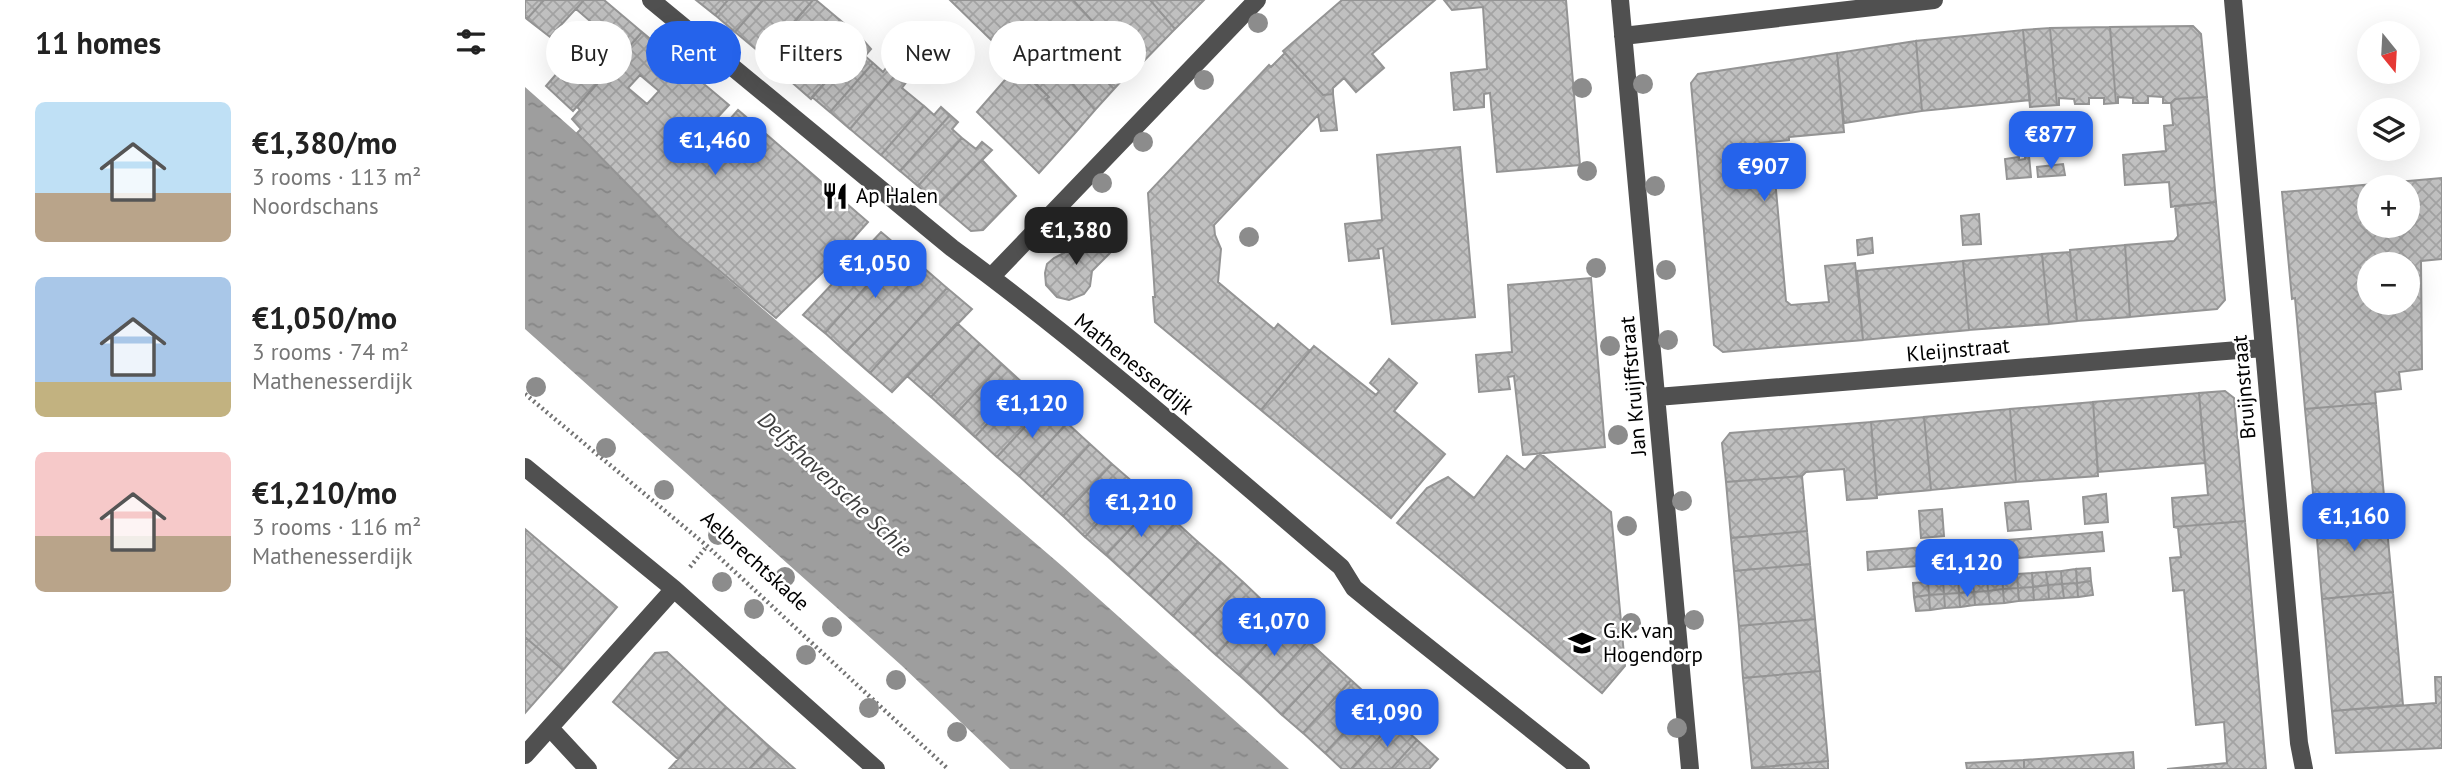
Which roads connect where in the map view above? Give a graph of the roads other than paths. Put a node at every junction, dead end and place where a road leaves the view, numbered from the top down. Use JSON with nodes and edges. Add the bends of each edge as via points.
{"nodes":[{"id":1,"x":651,"y":0,"type":"edge"},
{"id":2,"x":1257,"y":0,"type":"edge"},
{"id":3,"x":1620,"y":0,"type":"edge"},
{"id":4,"x":1934,"y":0,"type":"edge"},
{"id":5,"x":2233,"y":0,"type":"edge"},
{"id":6,"x":1623,"y":36,"type":"junction"},
{"id":7,"x":991,"y":276,"type":"junction"},
{"id":8,"x":2263,"y":348,"type":"junction"},
{"id":9,"x":1657,"y":397,"type":"junction"},
{"id":10,"x":525,"y":467,"type":"edge"},
{"id":11,"x":674,"y":589,"type":"junction"},
{"id":12,"x":550,"y":728,"type":"junction"},
{"id":13,"x":525,"y":755,"type":"edge"},
{"id":14,"x":588,"y":769,"type":"edge"},
{"id":15,"x":876,"y":769,"type":"edge"},
{"id":16,"x":1581,"y":769,"type":"edge"},
{"id":17,"x":1690,"y":769,"type":"edge"},
{"id":18,"x":2304,"y":769,"type":"edge"}],
"edges":[{"from":1,"to":7,"type":"street","name":"Mathenesserdijk"},
{"from":2,"to":7,"type":"street"},
{"from":3,"to":6,"type":"street","name":"Jan Kruijffstraat"},
{"from":4,"to":6,"type":"street"},
{"from":5,"to":8,"type":"street","name":"Bruijnstraat"},
{"from":6,"to":9,"type":"street","name":"Jan Kruijffstraat"},
{"from":7,"to":16,"type":"street","name":"Mathenesserdijk","via":[[1321,550],[1354,588]]},
{"from":8,"to":9,"type":"street","name":"Kleijnstraat"},
{"from":8,"to":18,"type":"street","name":"Bruijnstraat"},
{"from":9,"to":17,"type":"street","name":"Jan Kruijffstraat"},
{"from":10,"to":11,"type":"street"},
{"from":11,"to":12,"type":"street"},
{"from":11,"to":15,"type":"street"},
{"from":12,"to":13,"type":"street"},
{"from":12,"to":14,"type":"street"}]}
